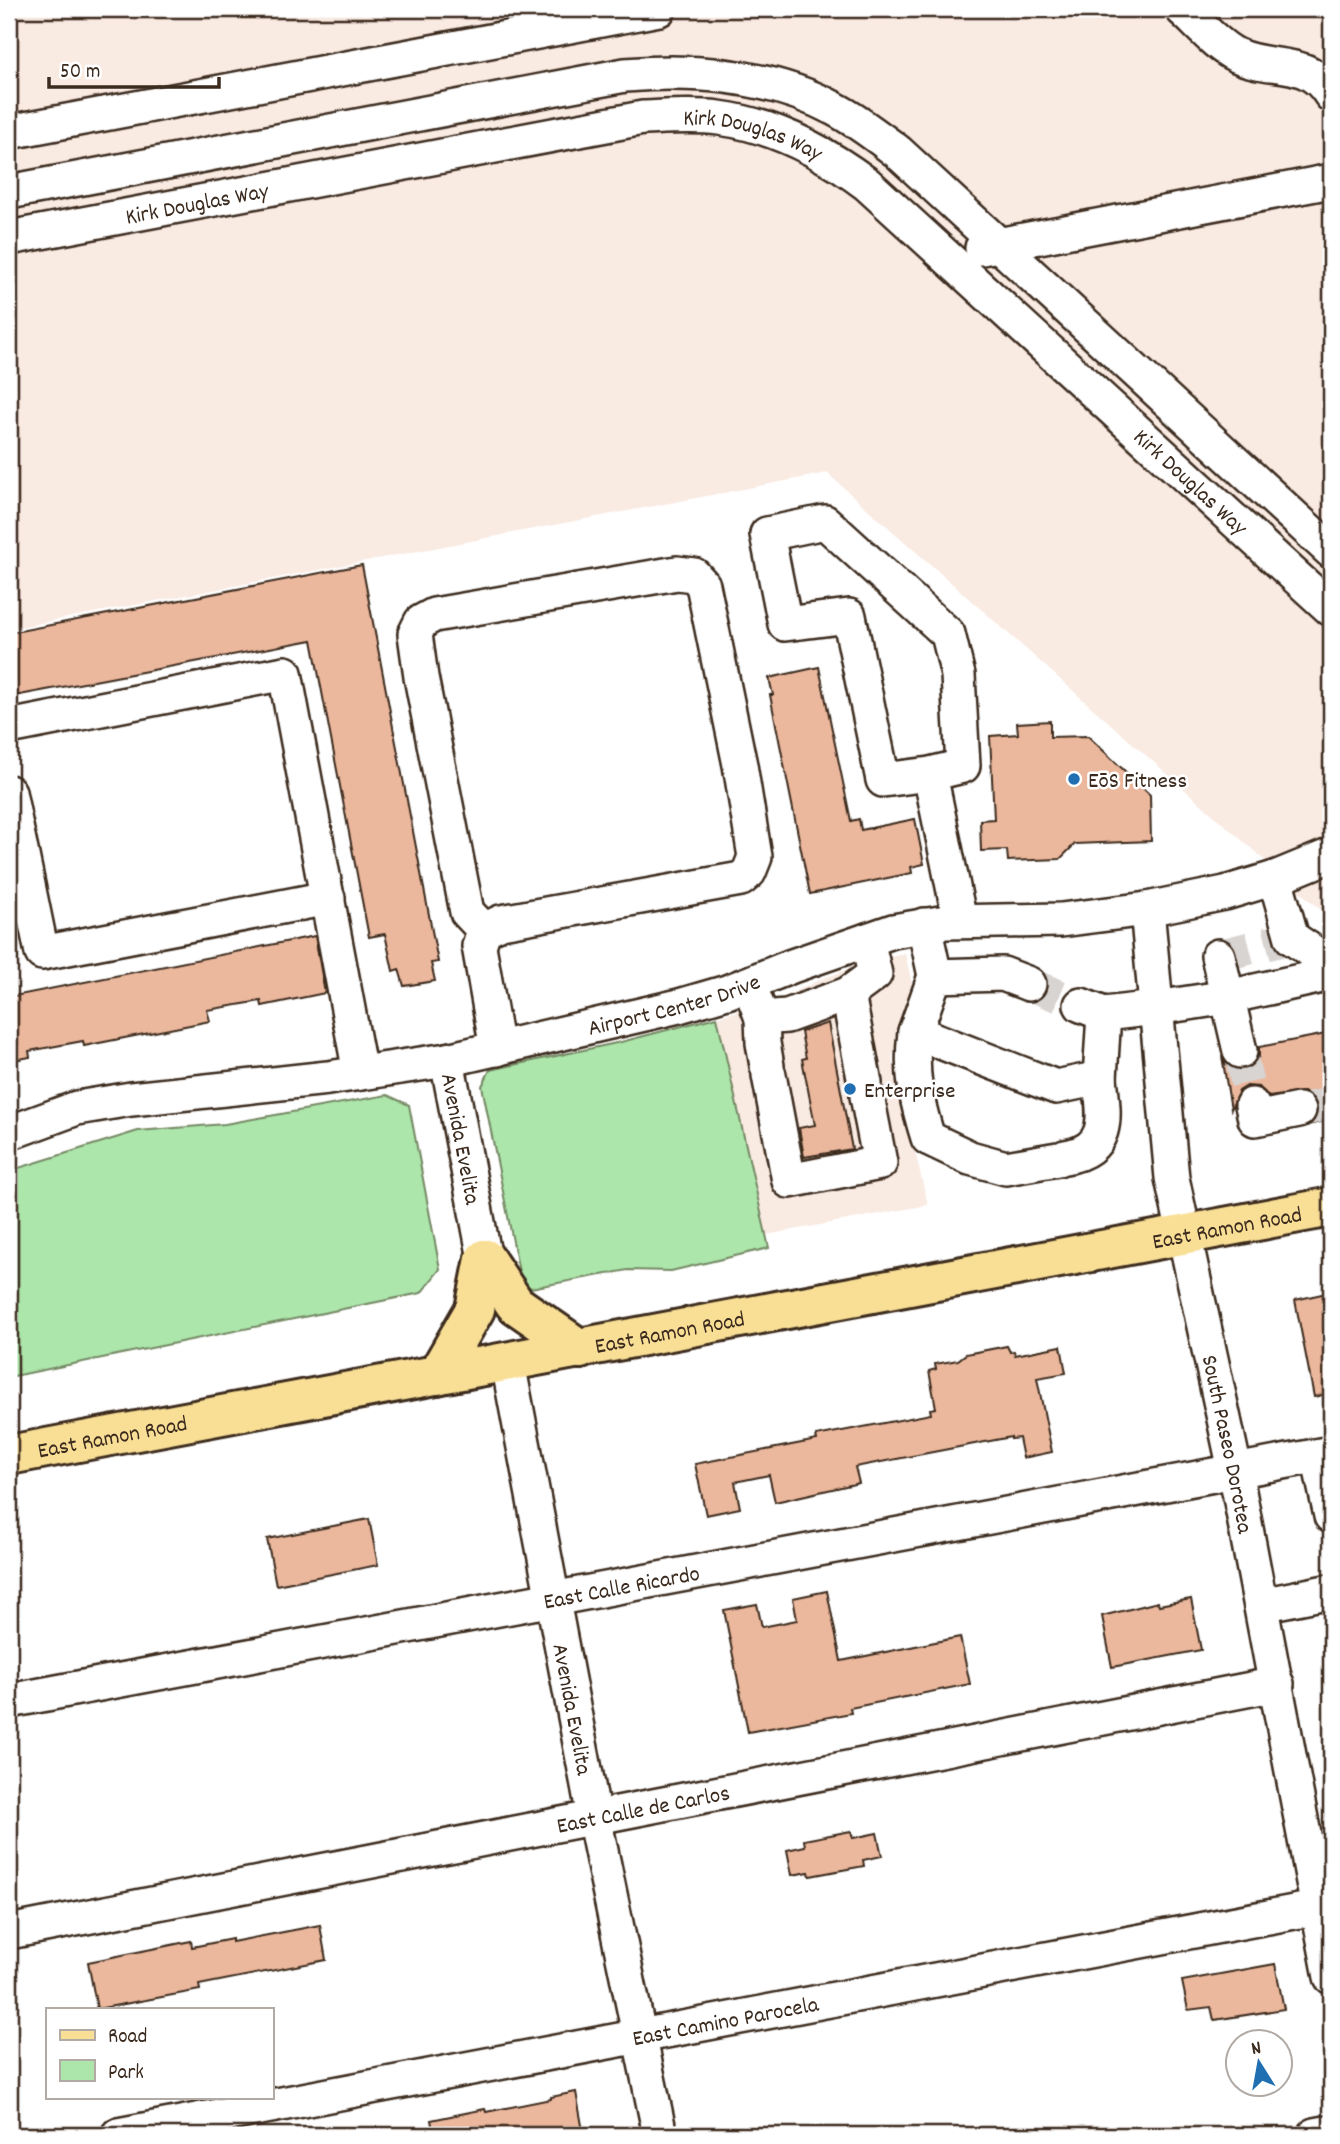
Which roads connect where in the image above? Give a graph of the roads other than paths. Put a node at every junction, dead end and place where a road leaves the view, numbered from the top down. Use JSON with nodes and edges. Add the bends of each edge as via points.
{"nodes":[{"id":1,"x":659,"y":9,"type":"edge"},
{"id":2,"x":1182,"y":9,"type":"edge"},
{"id":3,"x":1331,"y":95,"type":"edge"},
{"id":4,"x":9,"y":132,"type":"edge"},
{"id":5,"x":176,"y":160,"type":"junction"},
{"id":6,"x":1331,"y":181,"type":"edge"},
{"id":7,"x":9,"y":192,"type":"edge"},
{"id":8,"x":184,"y":205,"type":"junction"},
{"id":9,"x":9,"y":238,"type":"edge"},
{"id":10,"x":999,"y":245,"type":"junction"},
{"id":11,"x":945,"y":256,"type":"junction"},
{"id":12,"x":1331,"y":551,"type":"edge"},
{"id":13,"x":1331,"y":608,"type":"edge"},
{"id":14,"x":9,"y":727,"type":"edge"},
{"id":15,"x":930,"y":775,"type":"junction"},
{"id":16,"x":9,"y":792,"type":"edge"},
{"id":17,"x":1331,"y":855,"type":"edge"},
{"id":18,"x":1275,"y":878,"type":"junction"},
{"id":19,"x":328,"y":898,"type":"junction"},
{"id":20,"x":1147,"y":909,"type":"junction"},
{"id":21,"x":960,"y":921,"type":"junction"},
{"id":22,"x":924,"y":925,"type":"junction"},
{"id":23,"x":484,"y":930,"type":"junction"},
{"id":24,"x":867,"y":940,"type":"junction"},
{"id":25,"x":1219,"y":956,"type":"dead end"},
{"id":26,"x":1331,"y":964,"type":"edge"},
{"id":27,"x":1331,"y":974,"type":"edge"},
{"id":28,"x":935,"y":976,"type":"junction"},
{"id":29,"x":1016,"y":979,"type":"tunnel mouth"},
{"id":30,"x":749,"y":984,"type":"junction"},
{"id":31,"x":848,"y":994,"type":"junction"},
{"id":32,"x":1228,"y":997,"type":"junction"},
{"id":33,"x":1156,"y":1008,"type":"junction"},
{"id":34,"x":762,"y":1018,"type":"junction"},
{"id":35,"x":915,"y":1032,"type":"junction"},
{"id":36,"x":498,"y":1049,"type":"junction"},
{"id":37,"x":1240,"y":1051,"type":"tunnel mouth"},
{"id":38,"x":447,"y":1060,"type":"junction"},
{"id":39,"x":360,"y":1073,"type":"junction"},
{"id":40,"x":1100,"y":1077,"type":"junction"},
{"id":41,"x":1252,"y":1105,"type":"dead end"},
{"id":42,"x":1299,"y":1110,"type":"tunnel mouth"},
{"id":43,"x":9,"y":1133,"type":"edge"},
{"id":44,"x":1331,"y":1207,"type":"edge"},
{"id":45,"x":1185,"y":1236,"type":"junction"},
{"id":46,"x":485,"y":1259,"type":"junction"},
{"id":47,"x":580,"y":1349,"type":"junction"},
{"id":48,"x":508,"y":1363,"type":"junction"},
{"id":49,"x":437,"y":1375,"type":"junction"},
{"id":50,"x":9,"y":1455,"type":"edge"},
{"id":51,"x":1324,"y":1455,"type":"edge"},
{"id":52,"x":1235,"y":1470,"type":"junction"},
{"id":53,"x":1331,"y":1516,"type":"edge"},
{"id":54,"x":1331,"y":1591,"type":"edge"},
{"id":55,"x":553,"y":1599,"type":"junction"},
{"id":56,"x":1261,"y":1605,"type":"junction"},
{"id":57,"x":1277,"y":1684,"type":"junction"},
{"id":58,"x":9,"y":1701,"type":"edge"},
{"id":59,"x":594,"y":1817,"type":"junction"},
{"id":60,"x":1325,"y":1906,"type":"edge"},
{"id":61,"x":9,"y":1932,"type":"edge"},
{"id":62,"x":1331,"y":1977,"type":"edge"},
{"id":63,"x":639,"y":2035,"type":"junction"},
{"id":64,"x":1331,"y":2132,"type":"edge"},
{"id":65,"x":118,"y":2135,"type":"edge"},
{"id":66,"x":660,"y":2135,"type":"edge"},
{"id":67,"x":1315,"y":2135,"type":"edge"}],
"edges":[{"from":1,"to":4,"type":"street"},
{"from":2,"to":3,"type":"street","via":[[1233,53],[1298,67],[1319,79]]},
{"from":5,"to":7,"type":"street","name":"Kirk Douglas Way"},
{"from":5,"to":8,"type":"street"},
{"from":5,"to":10,"type":"street","name":"Kirk Douglas Way","via":[[625,75],[695,72],[766,84],[835,109],[898,152]]},
{"from":6,"to":10,"type":"street"},
{"from":8,"to":9,"type":"street","name":"Kirk Douglas Way"},
{"from":8,"to":11,"type":"street","name":"Kirk Douglas Way","via":[[643,118],[719,118],[799,142],[837,162]]},
{"from":10,"to":11,"type":"street"},
{"from":10,"to":12,"type":"street","name":"Kirk Douglas Way"},
{"from":11,"to":13,"type":"street","name":"Kirk Douglas Way"},
{"from":14,"to":19,"type":"street","via":[[285,673]]},
{"from":15,"to":15,"type":"street","via":[[963,766],[958,675],[948,634],[825,522],[767,534],[785,624],[849,616],[883,780]]},
{"from":15,"to":21,"type":"street"},
{"from":16,"to":19,"type":"street","via":[[42,953]]},
{"from":17,"to":18,"type":"street","name":"Airport Center Drive"},
{"from":18,"to":20,"type":"street","name":"Airport Center Drive"},
{"from":18,"to":26,"type":"street","via":[[1287,939]]},
{"from":19,"to":39,"type":"street"},
{"from":20,"to":21,"type":"street","name":"Airport Center Drive","via":[[1061,920]]},
{"from":20,"to":33,"type":"street","name":"South Paseo Dorotea"},
{"from":21,"to":22,"type":"street","name":"Airport Center Drive"},
{"from":22,"to":24,"type":"street","name":"Airport Center Drive"},
{"from":22,"to":28,"type":"street"},
{"from":23,"to":23,"type":"street","via":[[501,922],[741,879],[749,872],[755,857],[740,765],[703,585],[694,575],[677,573],[576,590],[434,615],[421,622],[415,634],[456,863],[467,912]]},
{"from":23,"to":36,"type":"street","via":[[479,946]]},
{"from":24,"to":30,"type":"street","name":"Airport Center Drive"},
{"from":24,"to":31,"type":"street","via":[[875,974]]},
{"from":25,"to":32,"type":"street"},
{"from":27,"to":32,"type":"street"},
{"from":28,"to":29,"type":"street"},
{"from":28,"to":35,"type":"street"},
{"from":30,"to":34,"type":"street"},
{"from":30,"to":36,"type":"street","name":"Airport Center Drive"},
{"from":31,"to":34,"type":"street","via":[[787,1016]]},
{"from":31,"to":34,"type":"street","via":[[880,1163],[789,1181],[762,1042]]},
{"from":32,"to":33,"type":"street"},
{"from":32,"to":37,"type":"street"},
{"from":33,"to":40,"type":"street","via":[[1093,1009]]},
{"from":33,"to":45,"type":"street","name":"South Paseo Dorotea","via":[[1172,1178]]},
{"from":35,"to":40,"type":"street","via":[[1056,1087]]},
{"from":35,"to":40,"type":"street","via":[[912,1061],[928,1139],[1006,1168],[1081,1155],[1093,1146],[1103,1126]]},
{"from":36,"to":38,"type":"street","name":"Airport Center Drive"},
{"from":38,"to":39,"type":"street","name":"Airport Center Drive"},
{"from":38,"to":46,"type":"street","name":"Avenida Evelita"},
{"from":39,"to":43,"type":"street","name":"Airport Center Drive","via":[[77,1108]]},
{"from":41,"to":42,"type":"street","via":[[1255,1119]]},
{"from":44,"to":45,"type":"main road","name":"East Ramon Road"},
{"from":45,"to":47,"type":"main road","name":"East Ramon Road"},
{"from":45,"to":52,"type":"street","name":"South Paseo Dorotea"},
{"from":46,"to":47,"type":"main road","via":[[514,1304]]},
{"from":46,"to":49,"type":"main road","via":[[475,1309]]},
{"from":47,"to":48,"type":"main road","name":"East Ramon Road"},
{"from":48,"to":49,"type":"main road","name":"East Ramon Road"},
{"from":48,"to":55,"type":"street","name":"Avenida Evelita"},
{"from":49,"to":50,"type":"main road","name":"East Ramon Road"},
{"from":51,"to":52,"type":"street","name":"East Calle Ricardo"},
{"from":51,"to":53,"type":"street"},
{"from":52,"to":55,"type":"street","name":"East Calle Ricardo"},
{"from":52,"to":56,"type":"street","name":"South Paseo Dorotea"},
{"from":54,"to":56,"type":"street"},
{"from":55,"to":58,"type":"street","name":"East Calle Ricardo"},
{"from":55,"to":59,"type":"street","name":"Avenida Evelita"},
{"from":56,"to":57,"type":"street","name":"South Paseo Dorotea"},
{"from":57,"to":59,"type":"street","name":"East Calle de Carlos"},
{"from":57,"to":60,"type":"street","name":"South Paseo Dorotea"},
{"from":59,"to":61,"type":"street","name":"East Calle de Carlos"},
{"from":59,"to":63,"type":"street","name":"Avenida Evelita"},
{"from":60,"to":62,"type":"street","name":"South Paseo Dorotea"},
{"from":60,"to":63,"type":"street","name":"East Camino Parocela"},
{"from":63,"to":65,"type":"street","name":"East Camino Parocela"},
{"from":63,"to":66,"type":"street","name":"Avenida Evelita"},
{"from":64,"to":67,"type":"street"}]}
